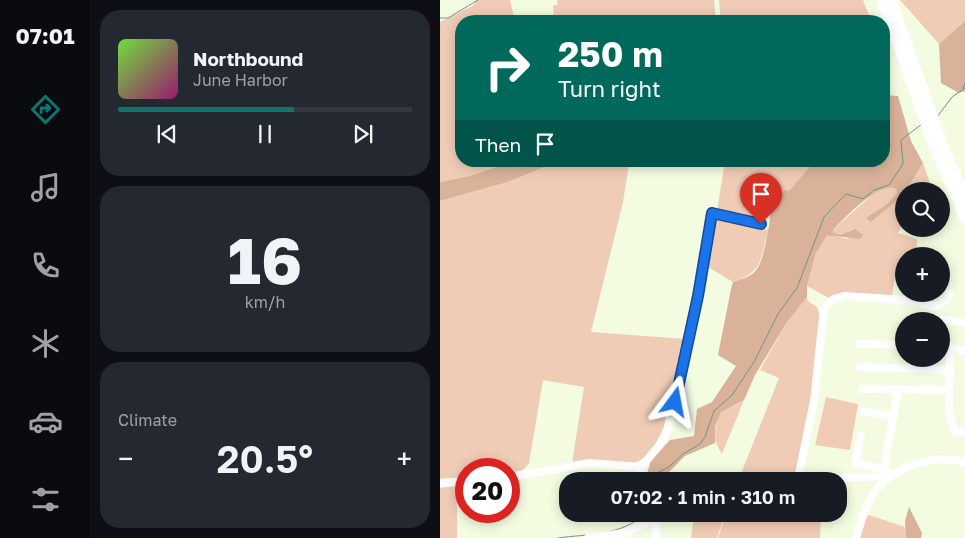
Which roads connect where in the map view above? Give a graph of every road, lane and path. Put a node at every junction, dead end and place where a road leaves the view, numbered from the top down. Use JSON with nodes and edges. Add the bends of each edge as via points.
{"nodes":[{"id":1,"x":882,"y":0,"type":"edge"},
{"id":2,"x":891,"y":0,"type":"edge"},
{"id":3,"x":888,"y":15,"type":"edge"},
{"id":4,"x":890,"y":20,"type":"edge"},
{"id":5,"x":920,"y":96,"type":"junction"},
{"id":6,"x":937,"y":142,"type":"junction"},
{"id":7,"x":965,"y":198,"type":"edge"},
{"id":8,"x":965,"y":218,"type":"edge"},
{"id":9,"x":763,"y":222,"type":"dead end"},
{"id":10,"x":895,"y":299,"type":"edge"},
{"id":11,"x":914,"y":302,"type":"edge"},
{"id":12,"x":946,"y":302,"type":"edge"},
{"id":13,"x":950,"y":321,"type":"edge"},
{"id":14,"x":965,"y":323,"type":"edge"},
{"id":15,"x":860,"y":344,"type":"dead end"},
{"id":16,"x":895,"y":345,"type":"edge"},
{"id":17,"x":950,"y":346,"type":"edge"},
{"id":18,"x":965,"y":351,"type":"edge"},
{"id":19,"x":860,"y":367,"type":"dead end"},
{"id":20,"x":950,"y":370,"type":"joint"},
{"id":21,"x":862,"y":389,"type":"dead end"},
{"id":22,"x":898,"y":389,"type":"junction"},
{"id":23,"x":949,"y":390,"type":"junction"},
{"id":24,"x":863,"y":410,"type":"dead end"},
{"id":25,"x":894,"y":416,"type":"junction"},
{"id":26,"x":965,"y":432,"type":"edge"},
{"id":27,"x":861,"y":436,"type":"dead end"},
{"id":28,"x":965,"y":463,"type":"edge"},
{"id":29,"x":641,"y":467,"type":"junction"},
{"id":30,"x":884,"y":469,"type":"junction"},
{"id":31,"x":641,"y":472,"type":"edge"},
{"id":32,"x":799,"y":472,"type":"edge"},
{"id":33,"x":520,"y":475,"type":"edge"},
{"id":34,"x":891,"y":476,"type":"junction"},
{"id":35,"x":847,"y":479,"type":"edge"},
{"id":36,"x":455,"y":482,"type":"edge"},
{"id":37,"x":440,"y":484,"type":"edge"},
{"id":38,"x":642,"y":522,"type":"edge"},
{"id":39,"x":654,"y":522,"type":"edge"},
{"id":40,"x":588,"y":538,"type":"edge"},
{"id":41,"x":655,"y":538,"type":"edge"},
{"id":42,"x":856,"y":538,"type":"edge"}],
"edges":[{"from":1,"to":3,"type":"highway"},
{"from":2,"to":5,"type":"highway"},
{"from":4,"to":5,"type":"highway"},
{"from":5,"to":6,"type":"highway"},
{"from":6,"to":7,"type":"highway"},
{"from":6,"to":8,"type":"highway"},
{"from":9,"to":29,"type":"street","via":[[758,224],[712,213],[698,296],[667,431]]},
{"from":10,"to":32,"type":"street","via":[[844,296],[834,299],[824,308],[814,401]]},
{"from":11,"to":12,"type":"street","via":[[935,307]]},
{"from":13,"to":14,"type":"street"},
{"from":15,"to":16,"type":"street"},
{"from":17,"to":18,"type":"street"},
{"from":19,"to":20,"type":"street"},
{"from":20,"to":23,"type":"street"},
{"from":21,"to":22,"type":"street"},
{"from":22,"to":23,"type":"street"},
{"from":22,"to":25,"type":"street"},
{"from":23,"to":26,"type":"street","via":[[949,411],[954,430]]},
{"from":24,"to":25,"type":"street"},
{"from":25,"to":30,"type":"street"},
{"from":27,"to":30,"type":"street","via":[[855,463]]},
{"from":28,"to":34,"type":"street","via":[[943,458],[904,468]]},
{"from":29,"to":31,"type":"street"},
{"from":29,"to":33,"type":"street","via":[[589,463]]},
{"from":30,"to":34,"type":"street"},
{"from":34,"to":35,"type":"street"},
{"from":34,"to":42,"type":"street","via":[[871,498]]},
{"from":36,"to":37,"type":"street"},
{"from":38,"to":40,"type":"street","via":[[624,533]]},
{"from":39,"to":41,"type":"street"}]}
